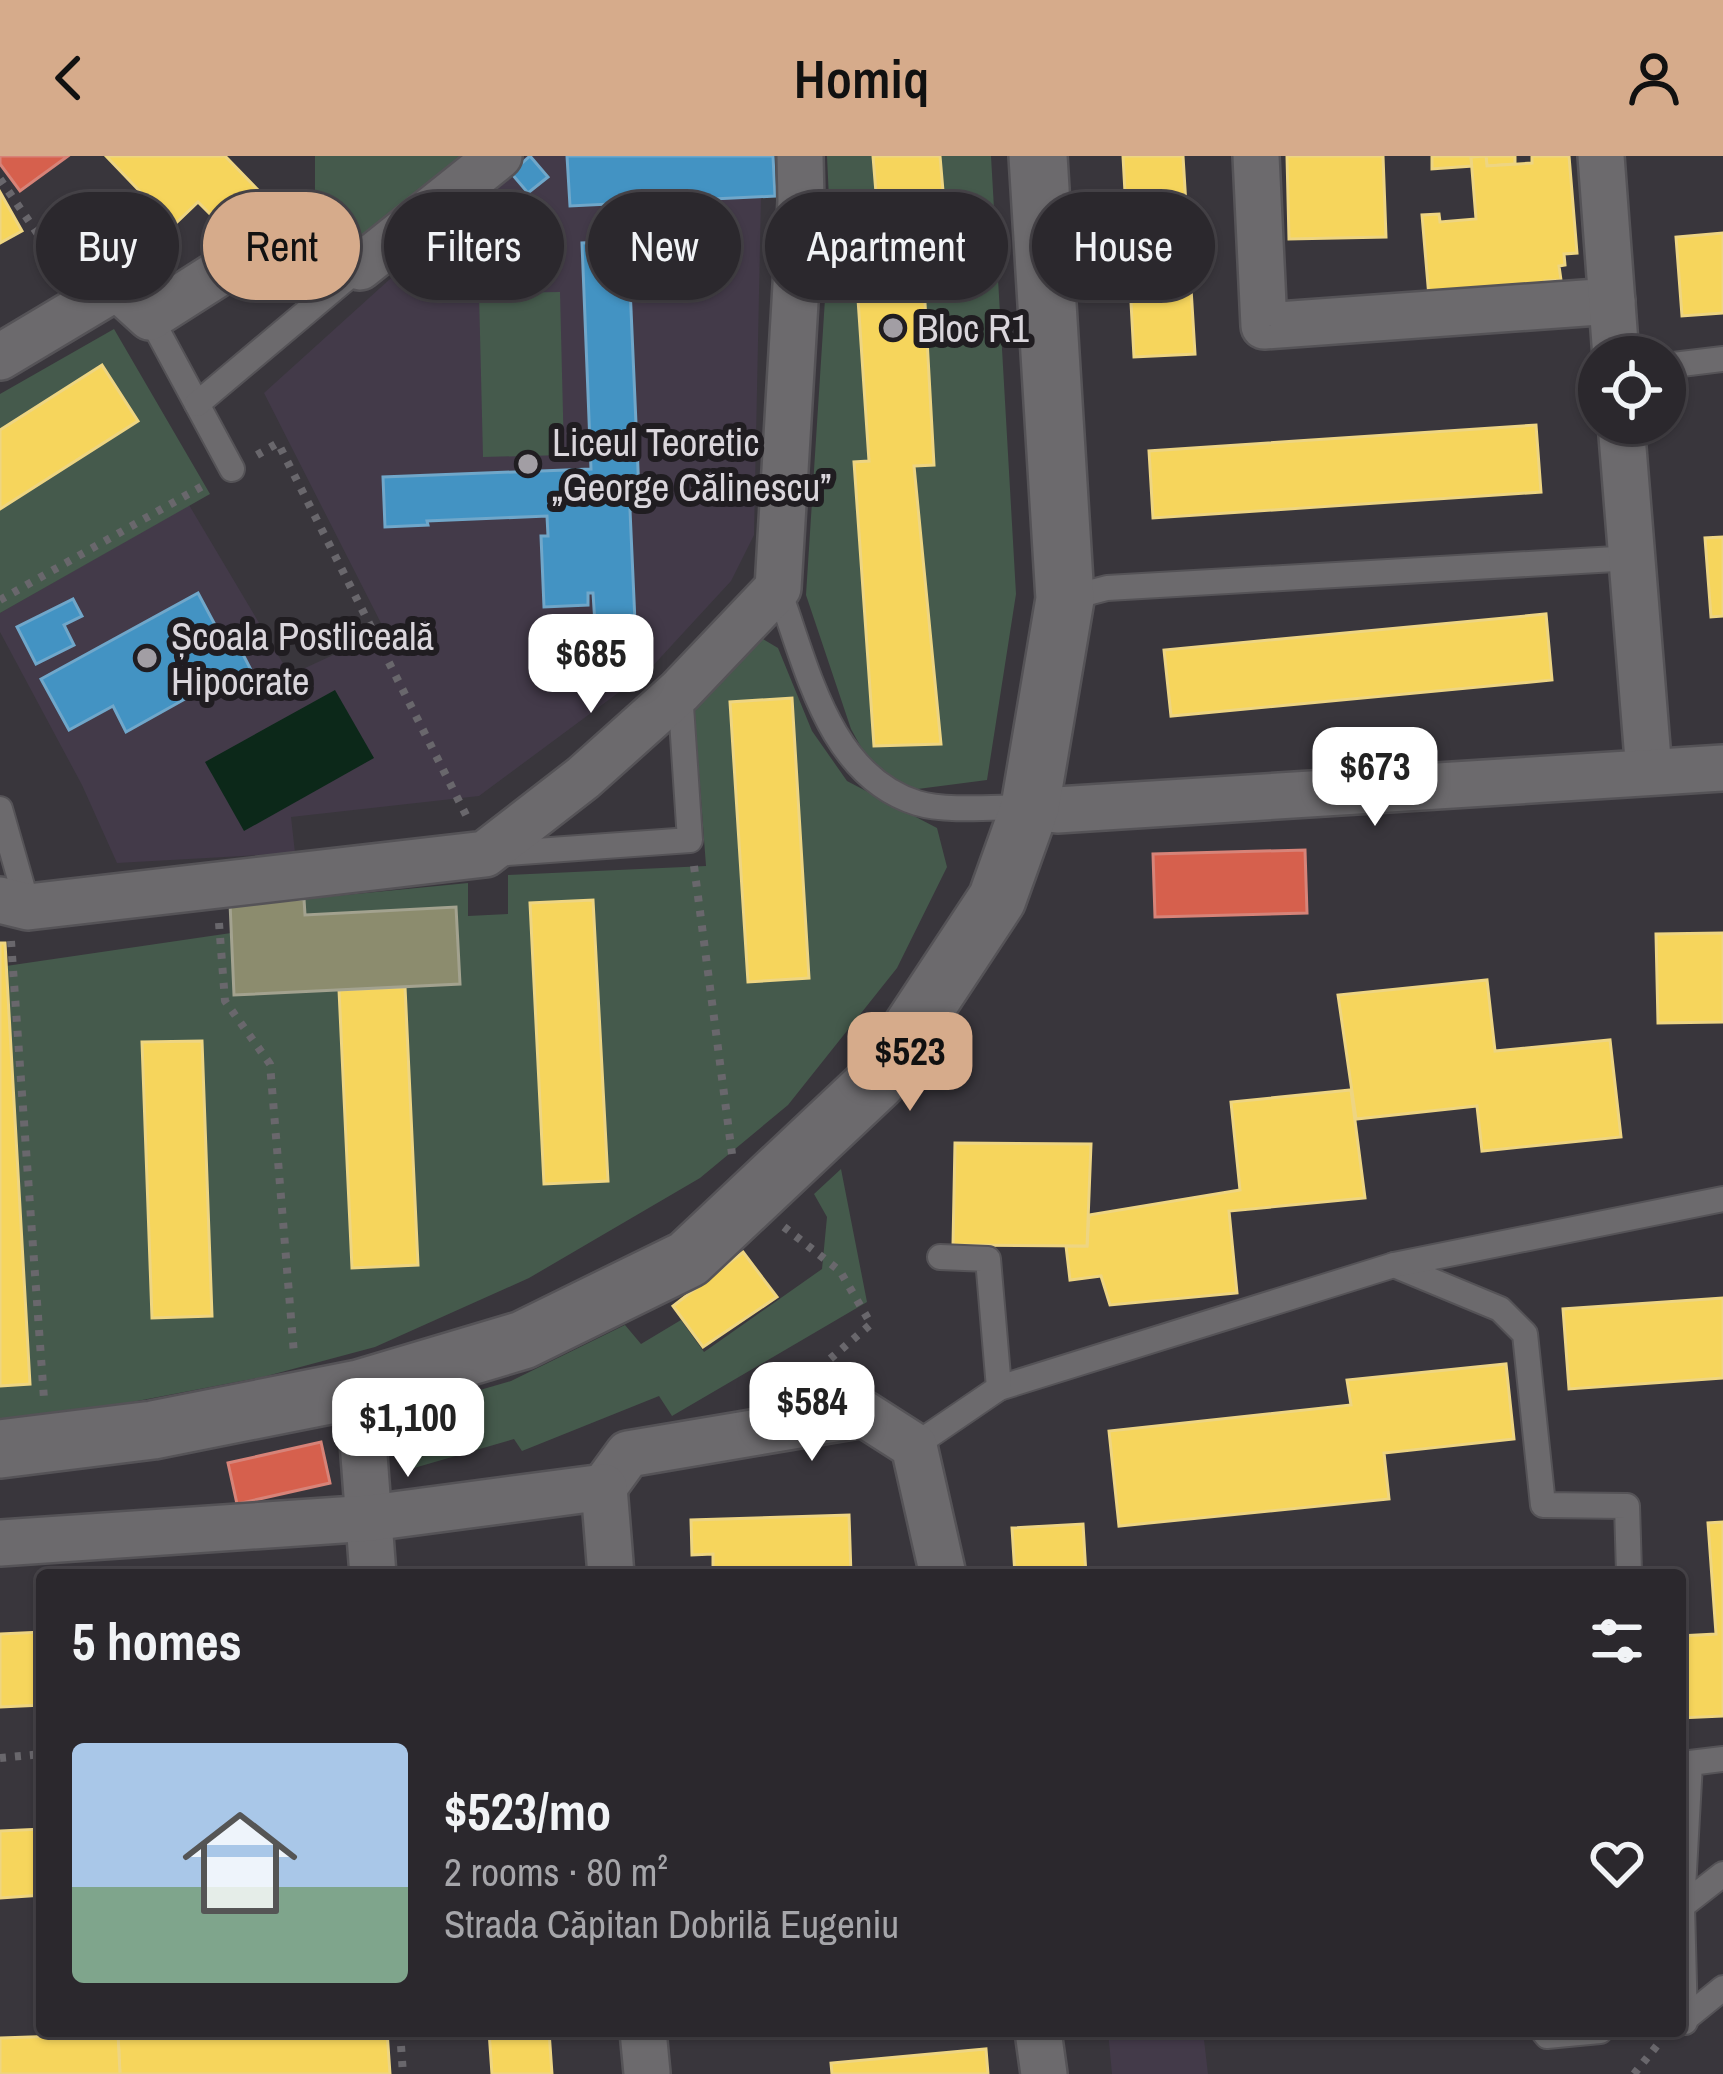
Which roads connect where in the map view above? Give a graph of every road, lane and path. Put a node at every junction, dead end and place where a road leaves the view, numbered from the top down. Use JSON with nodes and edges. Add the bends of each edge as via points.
{"nodes":[{"id":1,"x":499,"y":156,"type":"edge"},
{"id":2,"x":800,"y":156,"type":"edge"},
{"id":3,"x":1038,"y":156,"type":"edge"},
{"id":4,"x":1256,"y":156,"type":"edge"},
{"id":5,"x":1601,"y":156,"type":"edge"},
{"id":6,"x":0,"y":179,"type":"edge"},
{"id":7,"x":36,"y":231,"type":"edge"},
{"id":8,"x":360,"y":267,"type":"edge"},
{"id":9,"x":203,"y":283,"type":"edge"},
{"id":10,"x":321,"y":300,"type":"edge"},
{"id":11,"x":1612,"y":301,"type":"junction"},
{"id":12,"x":150,"y":317,"type":"junction"},
{"id":13,"x":1614,"y":336,"type":"edge"},
{"id":14,"x":0,"y":357,"type":"edge"},
{"id":15,"x":1723,"y":359,"type":"edge"},
{"id":16,"x":1686,"y":363,"type":"edge"},
{"id":17,"x":197,"y":404,"type":"junction"},
{"id":18,"x":1623,"y":444,"type":"edge"},
{"id":19,"x":232,"y":469,"type":"junction"},
{"id":20,"x":1633,"y":558,"type":"junction"},
{"id":21,"x":778,"y":588,"type":"junction"},
{"id":22,"x":1066,"y":599,"type":"junction"},
{"id":23,"x":0,"y":600,"type":"edge"},
{"id":24,"x":680,"y":691,"type":"junction"},
{"id":25,"x":1723,"y":768,"type":"edge"},
{"id":26,"x":1649,"y":772,"type":"junction"},
{"id":27,"x":1030,"y":807,"type":"junction"},
{"id":28,"x":0,"y":809,"type":"edge"},
{"id":29,"x":476,"y":835,"type":"junction"},
{"id":30,"x":690,"y":840,"type":"junction"},
{"id":31,"x":216,"y":885,"type":"junction"},
{"id":32,"x":12,"y":903,"type":"edge"},
{"id":33,"x":735,"y":1173,"type":"dead end"},
{"id":34,"x":1723,"y":1199,"type":"edge"},
{"id":35,"x":778,"y":1222,"type":"dead end"},
{"id":36,"x":940,"y":1257,"type":"dead end"},
{"id":37,"x":1394,"y":1264,"type":"junction"},
{"id":38,"x":295,"y":1362,"type":"dead end"},
{"id":39,"x":999,"y":1388,"type":"junction"},
{"id":40,"x":359,"y":1389,"type":"junction"},
{"id":41,"x":44,"y":1408,"type":"dead end"},
{"id":42,"x":836,"y":1419,"type":"junction"},
{"id":43,"x":914,"y":1446,"type":"junction"},
{"id":44,"x":0,"y":1449,"type":"edge"},
{"id":45,"x":604,"y":1487,"type":"junction"},
{"id":46,"x":371,"y":1518,"type":"junction"},
{"id":47,"x":0,"y":1543,"type":"edge"},
{"id":48,"x":373,"y":1569,"type":"edge"},
{"id":49,"x":611,"y":1569,"type":"edge"},
{"id":50,"x":943,"y":1569,"type":"edge"},
{"id":51,"x":1629,"y":1569,"type":"edge"},
{"id":52,"x":36,"y":1755,"type":"edge"},
{"id":53,"x":0,"y":1758,"type":"edge"},
{"id":54,"x":1723,"y":1759,"type":"edge"},
{"id":55,"x":1686,"y":1763,"type":"edge"},
{"id":56,"x":1723,"y":1874,"type":"edge"},
{"id":57,"x":1686,"y":1903,"type":"edge"},
{"id":58,"x":1723,"y":1988,"type":"edge"},
{"id":59,"x":1686,"y":2018,"type":"edge"},
{"id":60,"x":400,"y":2037,"type":"edge"},
{"id":61,"x":644,"y":2037,"type":"edge"},
{"id":62,"x":1039,"y":2037,"type":"edge"},
{"id":63,"x":1667,"y":2037,"type":"edge"},
{"id":64,"x":403,"y":2074,"type":"edge"},
{"id":65,"x":649,"y":2074,"type":"edge"},
{"id":66,"x":1044,"y":2074,"type":"edge"},
{"id":67,"x":1634,"y":2074,"type":"edge"}],
"edges":[{"from":1,"to":8,"type":"street"},
{"from":2,"to":21,"type":"street"},
{"from":3,"to":22,"type":"street"},
{"from":4,"to":11,"type":"street","via":[[1264,326]]},
{"from":5,"to":11,"type":"street"},
{"from":6,"to":7,"type":"path"},
{"from":9,"to":12,"type":"street"},
{"from":10,"to":17,"type":"lane"},
{"from":11,"to":13,"type":"street"},
{"from":12,"to":14,"type":"street","via":[[117,286]]},
{"from":12,"to":17,"type":"lane"},
{"from":15,"to":16,"type":"lane"},
{"from":17,"to":19,"type":"lane"},
{"from":18,"to":20,"type":"street"},
{"from":19,"to":23,"type":"path"},
{"from":19,"to":29,"type":"path","via":[[278,443]]},
{"from":20,"to":22,"type":"lane","via":[[1107,588]]},
{"from":20,"to":26,"type":"street"},
{"from":21,"to":24,"type":"street"},
{"from":21,"to":27,"type":"lane","via":[[840,742],[872,782],[920,804]]},
{"from":22,"to":27,"type":"street"},
{"from":24,"to":29,"type":"street","via":[[583,778]]},
{"from":24,"to":30,"type":"lane"},
{"from":25,"to":26,"type":"street"},
{"from":26,"to":27,"type":"street"},
{"from":27,"to":40,"type":"street","via":[[997,899],[877,1081],[688,1259],[523,1340]]},
{"from":28,"to":32,"type":"lane"},
{"from":29,"to":30,"type":"lane"},
{"from":29,"to":31,"type":"street"},
{"from":30,"to":33,"type":"path"},
{"from":31,"to":32,"type":"street"},
{"from":31,"to":38,"type":"path","via":[[225,1001],[270,1064]]},
{"from":32,"to":41,"type":"path"},
{"from":34,"to":37,"type":"lane"},
{"from":35,"to":42,"type":"path","via":[[840,1271],[872,1324],[830,1359]]},
{"from":36,"to":39,"type":"lane","via":[[988,1258]]},
{"from":37,"to":39,"type":"lane"},
{"from":37,"to":51,"type":"lane","via":[[1500,1309],[1525,1334],[1543,1505],[1628,1506]]},
{"from":39,"to":43,"type":"lane"},
{"from":40,"to":44,"type":"street","via":[[153,1430]]},
{"from":40,"to":46,"type":"street"},
{"from":42,"to":43,"type":"street","via":[[864,1414]]},
{"from":42,"to":45,"type":"street","via":[[628,1454]]},
{"from":43,"to":50,"type":"street"},
{"from":45,"to":46,"type":"street"},
{"from":45,"to":49,"type":"street"},
{"from":46,"to":47,"type":"street"},
{"from":46,"to":48,"type":"street"},
{"from":52,"to":53,"type":"path"},
{"from":54,"to":55,"type":"lane"},
{"from":56,"to":57,"type":"lane"},
{"from":58,"to":59,"type":"lane"},
{"from":60,"to":64,"type":"path"},
{"from":61,"to":65,"type":"street"},
{"from":62,"to":66,"type":"street"},
{"from":63,"to":67,"type":"path"}]}
